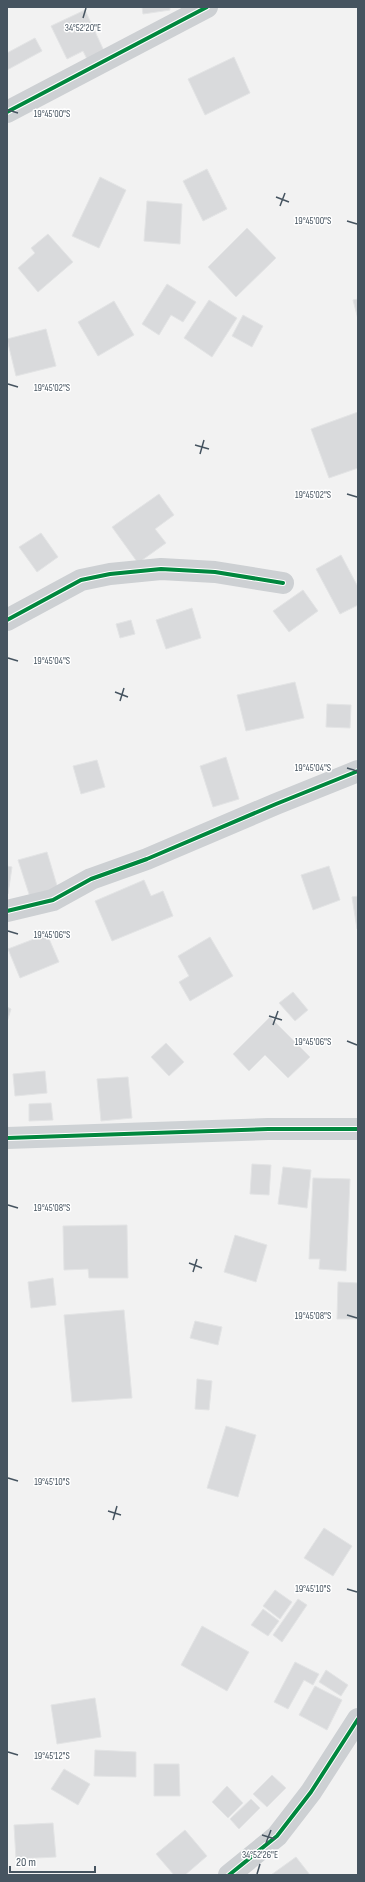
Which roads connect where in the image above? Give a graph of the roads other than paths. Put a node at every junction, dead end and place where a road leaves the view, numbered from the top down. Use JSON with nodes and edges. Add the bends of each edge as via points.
{"nodes":[{"id":1,"x":207,"y":7,"type":"edge"},
{"id":2,"x":7,"y":112,"type":"edge"},
{"id":3,"x":283,"y":583,"type":"dead end"},
{"id":4,"x":7,"y":620,"type":"edge"},
{"id":5,"x":358,"y":771,"type":"edge"},
{"id":6,"x":7,"y":911,"type":"edge"},
{"id":7,"x":358,"y":1129,"type":"edge"},
{"id":8,"x":7,"y":1138,"type":"edge"},
{"id":9,"x":358,"y":1720,"type":"edge"},
{"id":10,"x":229,"y":1875,"type":"edge"}],
"edges":[{"from":1,"to":2,"type":"street"},
{"from":3,"to":4,"type":"street","via":[[208,571],[161,569],[110,574],[81,580]]},
{"from":5,"to":6,"type":"street","via":[[154,856],[91,879],[53,900]]},
{"from":7,"to":8,"type":"street","via":[[260,1129]]},
{"from":9,"to":10,"type":"street","via":[[311,1792],[277,1836]]}]}
